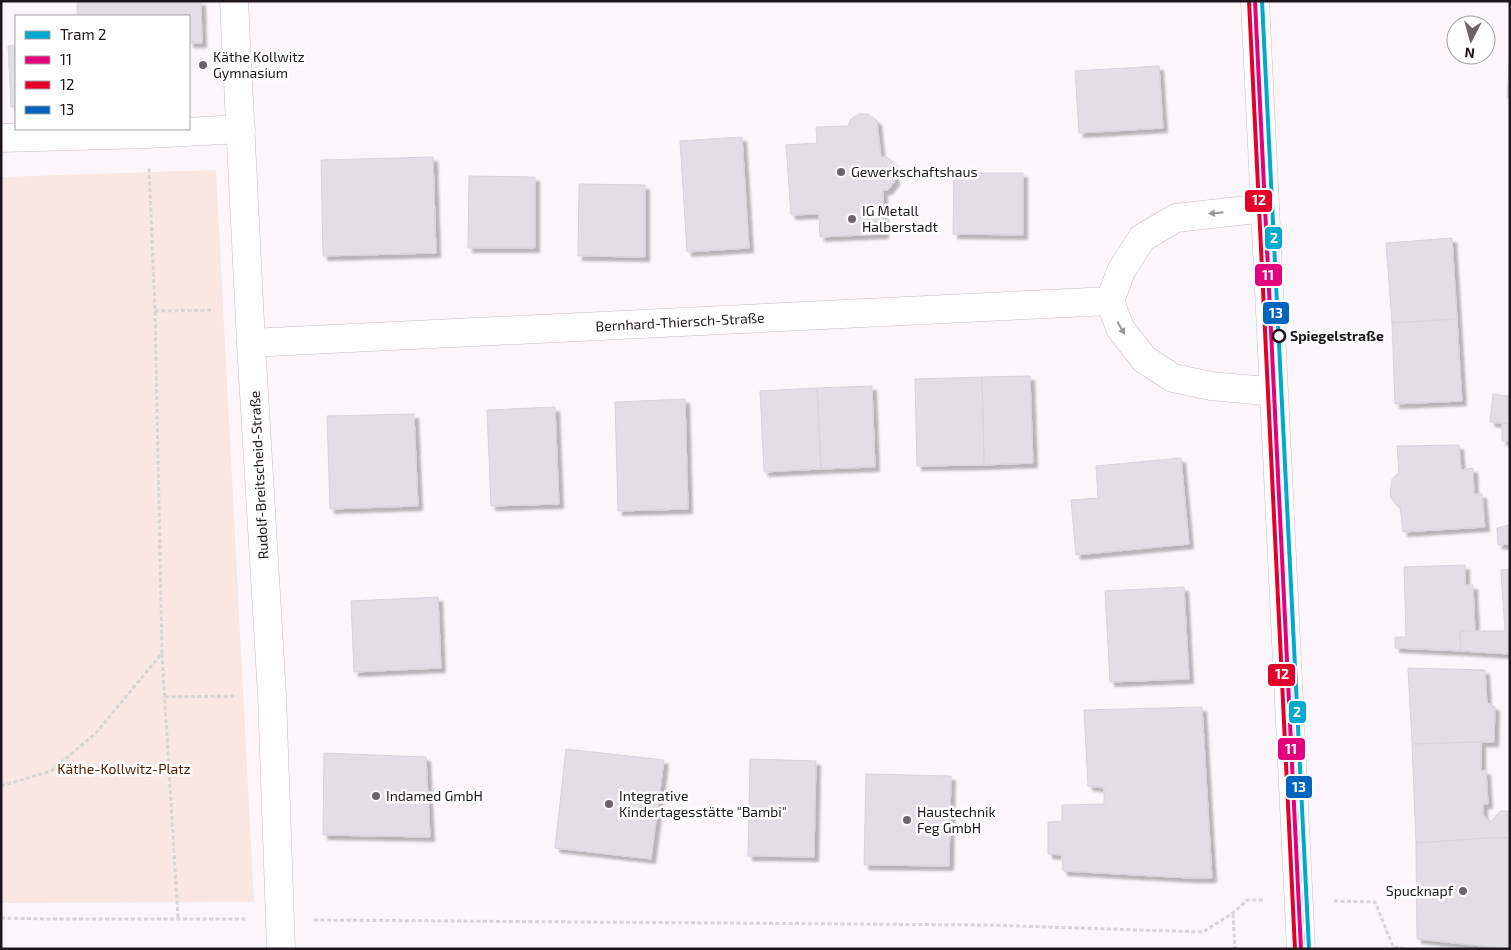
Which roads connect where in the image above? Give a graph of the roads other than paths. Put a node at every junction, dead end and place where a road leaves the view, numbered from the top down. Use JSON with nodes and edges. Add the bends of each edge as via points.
{"nodes":[{"id":1,"x":234,"y":1,"type":"edge"},
{"id":2,"x":1255,"y":1,"type":"edge"},
{"id":3,"x":241,"y":129,"type":"junction"},
{"id":4,"x":1,"y":138,"type":"edge"},
{"id":5,"x":1264,"y":208,"type":"junction"},
{"id":6,"x":1110,"y":301,"type":"junction"},
{"id":7,"x":251,"y":343,"type":"junction"},
{"id":8,"x":1273,"y":390,"type":"junction"},
{"id":9,"x":281,"y":949,"type":"edge"},
{"id":10,"x":1301,"y":949,"type":"edge"}],
"edges":[{"from":1,"to":3,"type":"street","name":"Rudolf-Breitscheid-Straße"},
{"from":2,"to":5,"type":"street"},
{"from":3,"to":4,"type":"street"},
{"from":3,"to":7,"type":"street","name":"Rudolf-Breitscheid-Straße"},
{"from":5,"to":6,"type":"street","one_way":true,"via":[[1176,218],[1142,238],[1121,271]]},
{"from":5,"to":8,"type":"street"},
{"from":6,"to":7,"type":"street","name":"Bernhard-Thiersch-Straße"},
{"from":6,"to":8,"type":"street","one_way":true,"via":[[1120,328],[1144,359],[1173,378],[1211,386]]},
{"from":7,"to":9,"type":"street","name":"Rudolf-Breitscheid-Straße","via":[[272,695]]},
{"from":8,"to":10,"type":"street"}]}
